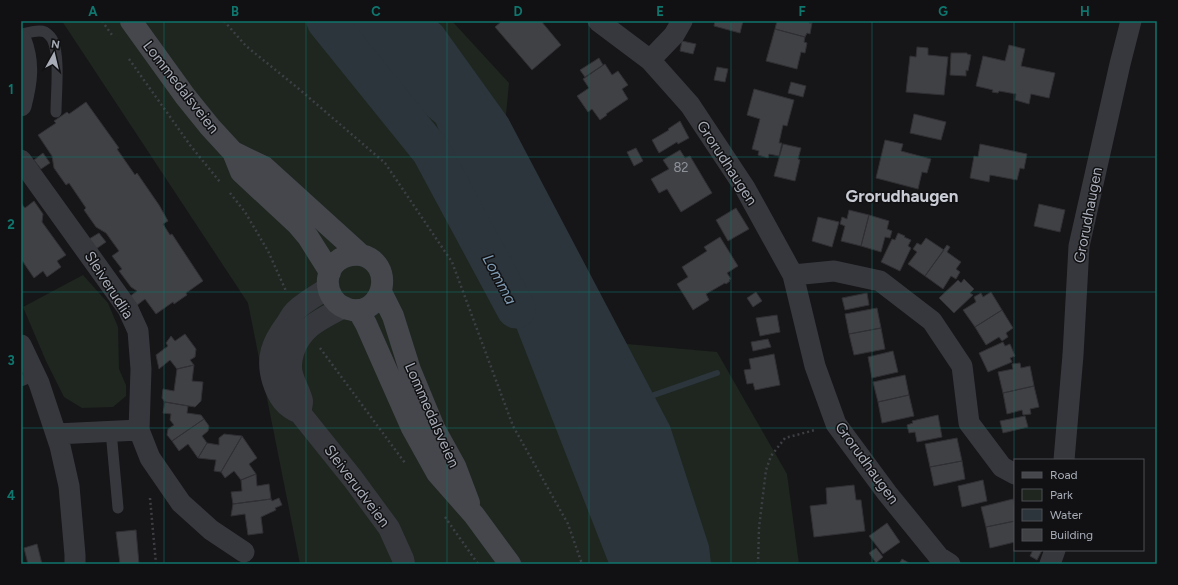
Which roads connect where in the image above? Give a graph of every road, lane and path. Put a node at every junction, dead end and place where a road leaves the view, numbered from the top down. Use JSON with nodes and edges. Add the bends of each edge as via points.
{"nodes":[{"id":1,"x":102,"y":21,"type":"edge"},
{"id":2,"x":131,"y":21,"type":"edge"},
{"id":3,"x":224,"y":21,"type":"edge"},
{"id":4,"x":598,"y":21,"type":"edge"},
{"id":5,"x":682,"y":21,"type":"edge"},
{"id":6,"x":1131,"y":21,"type":"edge"},
{"id":7,"x":21,"y":34,"type":"edge"},
{"id":8,"x":21,"y":40,"type":"edge"},
{"id":9,"x":115,"y":40,"type":"dead end"},
{"id":10,"x":128,"y":58,"type":"dead end"},
{"id":11,"x":650,"y":60,"type":"junction"},
{"id":12,"x":21,"y":106,"type":"edge"},
{"id":13,"x":56,"y":112,"type":"dead end"},
{"id":14,"x":233,"y":152,"type":"junction"},
{"id":15,"x":21,"y":160,"type":"edge"},
{"id":16,"x":361,"y":255,"type":"junction"},
{"id":17,"x":793,"y":275,"type":"junction"},
{"id":18,"x":329,"y":280,"type":"junction"},
{"id":19,"x":381,"y":292,"type":"junction"},
{"id":20,"x":351,"y":308,"type":"junction"},
{"id":21,"x":295,"y":311,"type":"junction"},
{"id":22,"x":307,"y":330,"type":"junction"},
{"id":23,"x":21,"y":345,"type":"edge"},
{"id":24,"x":28,"y":378,"type":"edge"},
{"id":25,"x":300,"y":413,"type":"junction"},
{"id":26,"x":836,"y":424,"type":"junction"},
{"id":27,"x":139,"y":430,"type":"junction"},
{"id":28,"x":111,"y":431,"type":"junction"},
{"id":29,"x":56,"y":434,"type":"junction"},
{"id":30,"x":1064,"y":459,"type":"edge"},
{"id":31,"x":406,"y":465,"type":"dead end"},
{"id":32,"x":1014,"y":473,"type":"edge"},
{"id":33,"x":150,"y":496,"type":"dead end"},
{"id":34,"x":118,"y":508,"type":"dead end"},
{"id":35,"x":474,"y":515,"type":"junction"},
{"id":36,"x":444,"y":516,"type":"dead end"},
{"id":37,"x":1055,"y":551,"type":"edge"},
{"id":38,"x":244,"y":552,"type":"dead end"},
{"id":39,"x":74,"y":564,"type":"edge"},
{"id":40,"x":156,"y":564,"type":"edge"},
{"id":41,"x":404,"y":564,"type":"edge"},
{"id":42,"x":478,"y":564,"type":"edge"},
{"id":43,"x":510,"y":564,"type":"edge"},
{"id":44,"x":582,"y":564,"type":"edge"},
{"id":45,"x":758,"y":564,"type":"edge"},
{"id":46,"x":950,"y":564,"type":"edge"},
{"id":47,"x":1050,"y":564,"type":"edge"}],
"edges":[{"from":1,"to":9,"type":"path"},
{"from":2,"to":14,"type":"main road","name":"Lommedalsveien","via":[[185,96]]},
{"from":3,"to":44,"type":"path","via":[[246,46],[385,163],[452,262],[513,426],[568,524]]},
{"from":4,"to":11,"type":"street","name":"Grorudhaugen"},
{"from":5,"to":11,"type":"street","via":[[674,35]]},
{"from":6,"to":30,"type":"street","name":"Grorudhaugen","via":[[1079,246]]},
{"from":7,"to":13,"type":"lane","via":[[44,31],[53,40],[57,64]]},
{"from":8,"to":12,"type":"street","via":[[27,75]]},
{"from":10,"to":21,"type":"path","via":[[190,145],[245,212],[268,251]]},
{"from":11,"to":17,"type":"street","name":"Grorudhaugen","via":[[690,105],[746,188]]},
{"from":14,"to":16,"type":"main road","name":"Lommedalsveien","via":[[264,168]]},
{"from":14,"to":18,"type":"main road","name":"Lommedalsveien","via":[[241,172],[308,237]]},
{"from":15,"to":27,"type":"street","name":"Sleiverudlia","via":[[128,309],[138,331],[141,369]]},
{"from":16,"to":18,"type":"main road","via":[[348,255],[339,260],[334,264]]},
{"from":16,"to":19,"type":"main road","via":[[380,269],[383,280]]},
{"from":17,"to":26,"type":"street","name":"Grorudhaugen","via":[[815,366]]},
{"from":17,"to":32,"type":"street","via":[[834,271],[880,281],[932,322],[962,366],[969,423],[1002,467]]},
{"from":18,"to":20,"type":"main road","via":[[333,299]]},
{"from":18,"to":21,"type":"street","name":"Sleiverudveien","via":[[313,298]]},
{"from":19,"to":20,"type":"main road","via":[[376,301],[365,308]]},
{"from":19,"to":35,"type":"main road","name":"Lommedalsveien","via":[[393,316],[410,370],[434,428],[455,466]]},
{"from":20,"to":22,"type":"street","via":[[315,323]]},
{"from":20,"to":35,"type":"main road","name":"Lommedalsveien","via":[[366,324],[412,428],[437,473]]},
{"from":21,"to":25,"type":"street","name":"Sleiverudveien","via":[[276,337],[270,360],[274,385],[284,403]]},
{"from":22,"to":25,"type":"street","via":[[300,337],[292,356],[292,376],[302,401]]},
{"from":22,"to":31,"type":"path"},
{"from":23,"to":24,"type":"street"},
{"from":24,"to":29,"type":"street","via":[[38,383]]},
{"from":25,"to":41,"type":"street","name":"Sleiverudveien","via":[[389,528]]},
{"from":26,"to":45,"type":"path","via":[[785,438],[771,456],[766,470],[759,528]]},
{"from":26,"to":46,"type":"street","name":"Grorudhaugen","via":[[934,551]]},
{"from":27,"to":28,"type":"street"},
{"from":27,"to":38,"type":"street","via":[[150,458],[181,503],[211,530]]},
{"from":28,"to":29,"type":"street"},
{"from":28,"to":34,"type":"lane"},
{"from":29,"to":39,"type":"street","via":[[69,486]]},
{"from":33,"to":40,"type":"path"},
{"from":35,"to":43,"type":"main road","name":"Lommedalsveien"},
{"from":36,"to":42,"type":"path"},
{"from":37,"to":47,"type":"street"}]}
